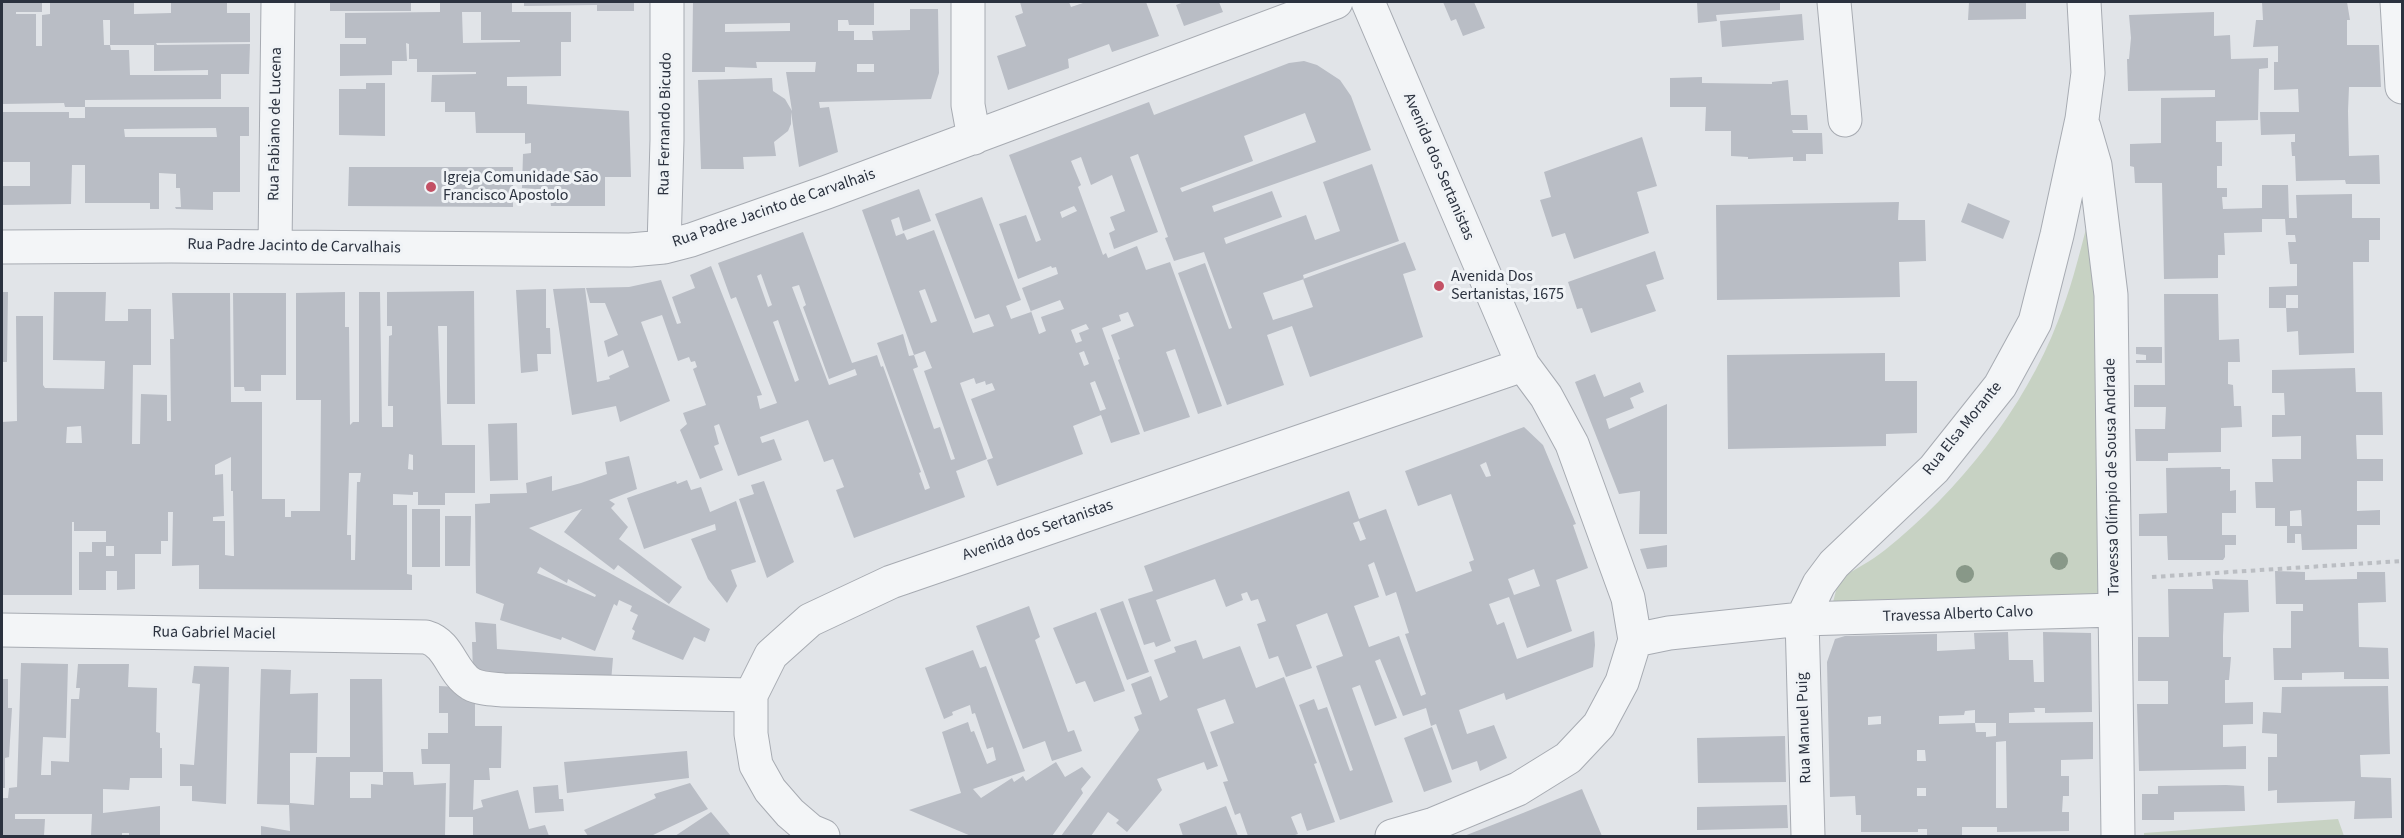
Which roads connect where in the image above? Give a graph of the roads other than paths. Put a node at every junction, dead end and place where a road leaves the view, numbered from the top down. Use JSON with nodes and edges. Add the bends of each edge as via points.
{"nodes":[{"id":1,"x":278,"y":2,"type":"edge"},
{"id":2,"x":667,"y":2,"type":"edge"},
{"id":3,"x":968,"y":2,"type":"edge"},
{"id":4,"x":1336,"y":2,"type":"edge"},
{"id":5,"x":1368,"y":2,"type":"edge"},
{"id":6,"x":1834,"y":2,"type":"edge"},
{"id":7,"x":2084,"y":2,"type":"edge"},
{"id":8,"x":2397,"y":2,"type":"edge"},
{"id":9,"x":2403,"y":87,"type":"edge"},
{"id":10,"x":2082,"y":119,"type":"junction"},
{"id":11,"x":1845,"y":120,"type":"dead end"},
{"id":12,"x":974,"y":138,"type":"junction"},
{"id":13,"x":2,"y":247,"type":"edge"},
{"id":14,"x":275,"y":247,"type":"junction"},
{"id":15,"x":664,"y":247,"type":"junction"},
{"id":16,"x":1523,"y":365,"type":"junction"},
{"id":17,"x":2114,"y":595,"type":"junction"},
{"id":18,"x":1802,"y":619,"type":"junction"},
{"id":19,"x":2,"y":630,"type":"edge"},
{"id":20,"x":1635,"y":640,"type":"junction"},
{"id":21,"x":751,"y":695,"type":"junction"},
{"id":22,"x":823,"y":837,"type":"edge"},
{"id":23,"x":1392,"y":837,"type":"edge"},
{"id":24,"x":1808,"y":837,"type":"edge"},
{"id":25,"x":2118,"y":837,"type":"edge"}],
"edges":[{"from":1,"to":14,"type":"street","name":"Rua Fabiano de Lucena"},
{"from":2,"to":15,"type":"street","name":"Rua Fernando Bicudo"},
{"from":3,"to":12,"type":"street","via":[[968,105]]},
{"from":4,"to":12,"type":"street","name":"Rua Padre Jacinto de Carvalhais"},
{"from":5,"to":16,"type":"street","name":"Avenida dos Sertanistas"},
{"from":6,"to":11,"type":"street"},
{"from":7,"to":10,"type":"street","name":"Rua Elsa Morante","via":[[2088,73]]},
{"from":8,"to":9,"type":"street"},
{"from":10,"to":17,"type":"street","name":"Travessa Olímpio de Sousa Andrade","via":[[2095,165],[2111,295]]},
{"from":10,"to":18,"type":"street","name":"Rua Elsa Morante","via":[[2035,322],[2000,386],[1934,469],[1834,564]]},
{"from":12,"to":15,"type":"street","name":"Rua Padre Jacinto de Carvalhais"},
{"from":13,"to":14,"type":"street","name":"Rua Padre Jacinto de Carvalhais"},
{"from":14,"to":15,"type":"street","name":"Rua Padre Jacinto de Carvalhais"},
{"from":16,"to":20,"type":"street","name":"Avenida dos Sertanistas","via":[[1546,396],[1572,444],[1628,598]]},
{"from":16,"to":21,"type":"street","name":"Avenida dos Sertanistas","via":[[891,582],[810,620],[771,655]]},
{"from":17,"to":18,"type":"street","name":"Travessa Alberto Calvo"},
{"from":17,"to":25,"type":"street","name":"Travessa Olímpio de Sousa Andrade"},
{"from":18,"to":20,"type":"street"},
{"from":18,"to":24,"type":"street","name":"Rua Manuel Puig"},
{"from":19,"to":21,"type":"street","name":"Rua Gabriel Maciel","via":[[426,637],[441,645],[471,684],[482,687]]},
{"from":20,"to":23,"type":"street","via":[[1622,682],[1599,725],[1568,758],[1518,789]]},
{"from":21,"to":22,"type":"street","name":"Avenida dos Sertanistas","via":[[756,765],[770,790],[790,813]]}]}
